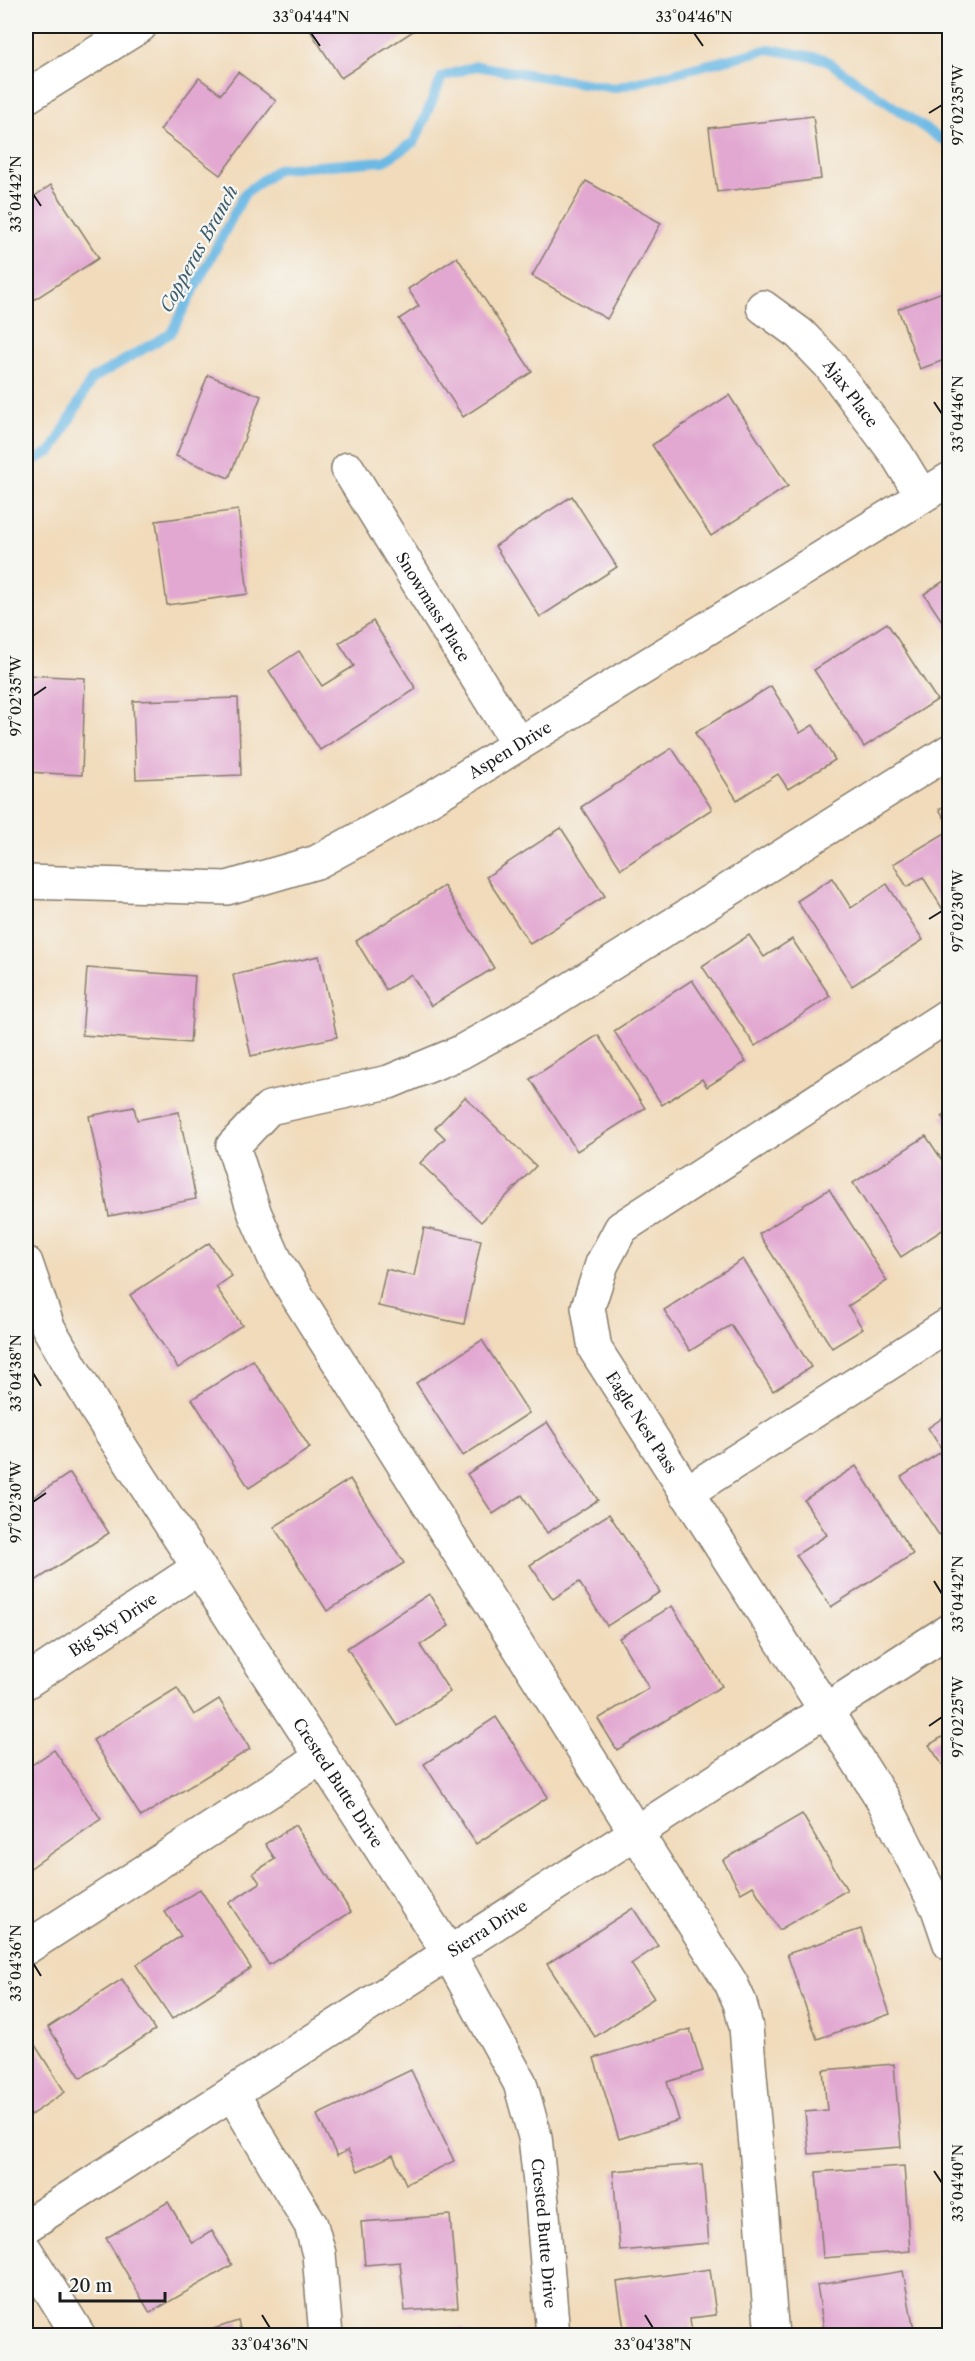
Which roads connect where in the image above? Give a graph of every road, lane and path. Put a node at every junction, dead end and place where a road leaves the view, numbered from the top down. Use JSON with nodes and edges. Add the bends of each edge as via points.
{"nodes":[{"id":1,"x":140,"y":26,"type":"edge"},
{"id":2,"x":26,"y":97,"type":"edge"},
{"id":3,"x":763,"y":307,"type":"dead end"},
{"id":4,"x":348,"y":469,"type":"dead end"},
{"id":5,"x":950,"y":479,"type":"edge"},
{"id":6,"x":922,"y":496,"type":"junction"},
{"id":7,"x":518,"y":744,"type":"junction"},
{"id":8,"x":950,"y":752,"type":"edge"},
{"id":9,"x":26,"y":882,"type":"edge"},
{"id":10,"x":950,"y":1014,"type":"edge"},
{"id":11,"x":26,"y":1263,"type":"edge"},
{"id":12,"x":950,"y":1324,"type":"edge"},
{"id":13,"x":686,"y":1493,"type":"junction"},
{"id":14,"x":198,"y":1568,"type":"junction"},
{"id":15,"x":950,"y":1630,"type":"edge"},
{"id":16,"x":26,"y":1682,"type":"edge"},
{"id":17,"x":826,"y":1709,"type":"junction"},
{"id":18,"x":322,"y":1757,"type":"junction"},
{"id":19,"x":634,"y":1832,"type":"junction"},
{"id":20,"x":944,"y":1906,"type":"edge"},
{"id":21,"x":950,"y":1944,"type":"edge"},
{"id":22,"x":26,"y":1948,"type":"edge"},
{"id":23,"x":448,"y":1952,"type":"junction"},
{"id":24,"x":232,"y":2093,"type":"junction"},
{"id":25,"x":26,"y":2226,"type":"edge"},
{"id":26,"x":26,"y":2251,"type":"edge"},
{"id":27,"x":79,"y":2336,"type":"edge"},
{"id":28,"x":326,"y":2336,"type":"edge"},
{"id":29,"x":553,"y":2336,"type":"edge"},
{"id":30,"x":772,"y":2336,"type":"edge"}],
"edges":[{"from":1,"to":2,"type":"street"},
{"from":3,"to":6,"type":"street","name":"Ajax Place","via":[[800,334],[829,364],[897,455]]},
{"from":4,"to":7,"type":"street","name":"Snowmass Place"},
{"from":5,"to":6,"type":"street","name":"Aspen Drive"},
{"from":6,"to":7,"type":"street","name":"Aspen Drive"},
{"from":7,"to":9,"type":"street","name":"Aspen Drive","via":[[415,808],[317,862],[227,888]]},
{"from":8,"to":19,"type":"street","via":[[542,1007],[459,1053],[389,1082],[269,1108],[233,1146],[255,1214],[275,1259]]},
{"from":10,"to":13,"type":"street","name":"Eagle Nest Pass","via":[[621,1228],[602,1264],[588,1307],[595,1349]]},
{"from":11,"to":14,"type":"street","name":"Crested Butte Drive","via":[[48,1327]]},
{"from":12,"to":13,"type":"street"},
{"from":13,"to":17,"type":"street","name":"Eagle Nest Pass"},
{"from":14,"to":16,"type":"street","name":"Big Sky Drive"},
{"from":14,"to":18,"type":"street","name":"Crested Butte Drive"},
{"from":15,"to":17,"type":"street","name":"Sierra Drive"},
{"from":17,"to":19,"type":"street","name":"Sierra Drive"},
{"from":17,"to":20,"type":"street","name":"Eagle Nest Pass"},
{"from":18,"to":22,"type":"street"},
{"from":18,"to":23,"type":"street","name":"Crested Butte Drive"},
{"from":19,"to":23,"type":"street","name":"Sierra Drive"},
{"from":19,"to":30,"type":"street","via":[[740,2003],[746,2027]]},
{"from":20,"to":21,"type":"street","name":"Eagle Nest Pass"},
{"from":23,"to":24,"type":"street","name":"Sierra Drive"},
{"from":23,"to":29,"type":"street","name":"Crested Butte Drive","via":[[520,2083],[536,2148]]},
{"from":24,"to":25,"type":"street","name":"Sierra Drive"},
{"from":24,"to":28,"type":"street","via":[[311,2225],[319,2254]]},
{"from":26,"to":27,"type":"street"}]}
